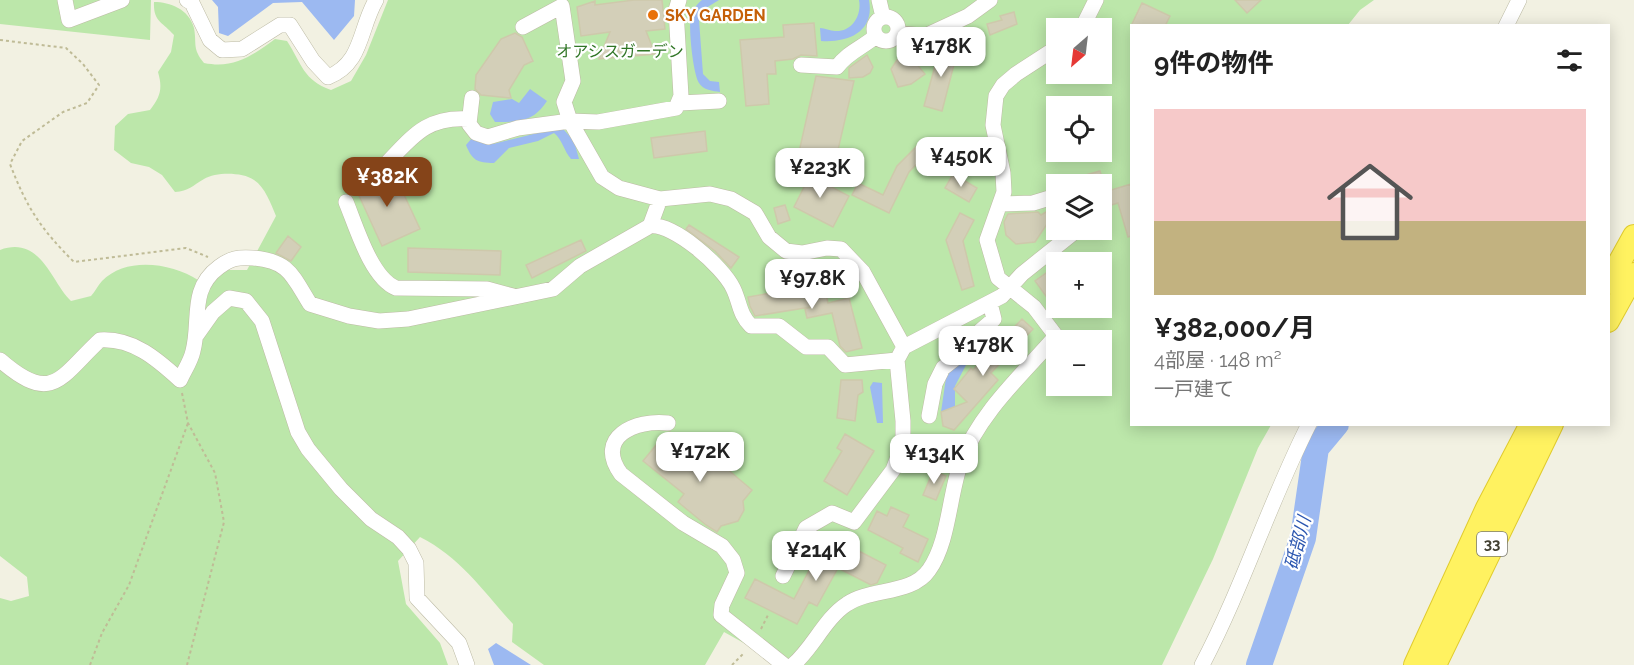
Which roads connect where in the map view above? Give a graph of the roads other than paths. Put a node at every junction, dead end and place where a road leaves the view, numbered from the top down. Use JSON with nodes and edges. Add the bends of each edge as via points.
{"nodes":[{"id":1,"x":65,"y":0,"type":"edge"},
{"id":2,"x":122,"y":0,"type":"edge"},
{"id":3,"x":187,"y":0,"type":"edge"},
{"id":4,"x":376,"y":0,"type":"edge"},
{"id":5,"x":679,"y":0,"type":"edge"},
{"id":6,"x":879,"y":0,"type":"edge"},
{"id":7,"x":990,"y":0,"type":"edge"},
{"id":8,"x":1096,"y":0,"type":"edge"},
{"id":9,"x":1519,"y":0,"type":"edge"},
{"id":10,"x":883,"y":17,"type":"junction"},
{"id":11,"x":1087,"y":18,"type":"edge"},
{"id":12,"x":1507,"y":24,"type":"edge"},
{"id":13,"x":523,"y":27,"type":"dead end"},
{"id":14,"x":897,"y":33,"type":"junction"},
{"id":15,"x":876,"y":36,"type":"junction"},
{"id":16,"x":1046,"y":54,"type":"edge"},
{"id":17,"x":801,"y":65,"type":"dead end"},
{"id":18,"x":472,"y":98,"type":"dead end"},
{"id":19,"x":719,"y":101,"type":"dead end"},
{"id":20,"x":680,"y":103,"type":"junction"},
{"id":21,"x":469,"y":119,"type":"junction"},
{"id":22,"x":570,"y":121,"type":"junction"},
{"id":23,"x":386,"y":164,"type":"dead end"},
{"id":24,"x":660,"y":198,"type":"junction"},
{"id":25,"x":1046,"y":199,"type":"edge"},
{"id":26,"x":346,"y":202,"type":"dead end"},
{"id":27,"x":1001,"y":204,"type":"junction"},
{"id":28,"x":650,"y":226,"type":"junction"},
{"id":29,"x":1065,"y":240,"type":"edge"},
{"id":30,"x":1630,"y":255,"type":"edge"},
{"id":31,"x":1610,"y":281,"type":"edge"},
{"id":32,"x":1009,"y":288,"type":"junction"},
{"id":33,"x":516,"y":297,"type":"junction"},
{"id":34,"x":990,"y":303,"type":"junction"},
{"id":35,"x":1610,"y":315,"type":"edge"},
{"id":36,"x":196,"y":336,"type":"junction"},
{"id":37,"x":900,"y":353,"type":"junction"},
{"id":38,"x":0,"y":360,"type":"edge"},
{"id":39,"x":929,"y":416,"type":"dead end"},
{"id":40,"x":668,"y":423,"type":"dead end"},
{"id":41,"x":1308,"y":426,"type":"edge"},
{"id":42,"x":1530,"y":426,"type":"edge"},
{"id":43,"x":1551,"y":426,"type":"edge"},
{"id":44,"x":783,"y":576,"type":"dead end"},
{"id":45,"x":467,"y":665,"type":"edge"},
{"id":46,"x":784,"y":665,"type":"edge"},
{"id":47,"x":793,"y":665,"type":"edge"},
{"id":48,"x":1202,"y":665,"type":"edge"},
{"id":49,"x":1415,"y":665,"type":"edge"},
{"id":50,"x":1435,"y":665,"type":"edge"}],
"edges":[{"from":1,"to":2,"type":"street","via":[[69,20]]},
{"from":3,"to":4,"type":"street","via":[[210,40],[222,50],[242,49],[280,26],[290,25],[328,77],[343,71],[357,49]]},
{"from":5,"to":20,"type":"street","via":[[676,10]]},
{"from":6,"to":10,"type":"street"},
{"from":7,"to":14,"type":"street","via":[[968,16],[925,36]]},
{"from":8,"to":11,"type":"street"},
{"from":9,"to":12,"type":"street"},
{"from":10,"to":14,"type":"street","via":[[896,22]]},
{"from":10,"to":15,"type":"street","via":[[874,26]]},
{"from":13,"to":22,"type":"street","via":[[562,6],[573,81],[564,102]]},
{"from":14,"to":15,"type":"street","via":[[887,42]]},
{"from":15,"to":17,"type":"street","via":[[847,54],[837,67]]},
{"from":16,"to":27,"type":"street","via":[[1016,74],[996,96],[993,125],[1003,173]]},
{"from":18,"to":21,"type":"street"},
{"from":19,"to":20,"type":"street"},
{"from":20,"to":22,"type":"street","via":[[669,111],[598,122]]},
{"from":21,"to":22,"type":"street","via":[[476,134],[488,137],[518,128]]},
{"from":21,"to":23,"type":"street","via":[[447,117],[416,132]]},
{"from":22,"to":24,"type":"street","via":[[602,177],[619,188]]},
{"from":24,"to":28,"type":"street"},
{"from":24,"to":37,"type":"street","via":[[710,194],[731,199],[755,213],[769,237],[786,251],[841,249],[863,272]]},
{"from":25,"to":27,"type":"street"},
{"from":26,"to":33,"type":"street","via":[[386,284],[396,288],[487,289]]},
{"from":27,"to":32,"type":"street","via":[[987,240],[998,278]]},
{"from":28,"to":33,"type":"street","via":[[580,266],[554,289]]},
{"from":28,"to":37,"type":"street","via":[[659,225],[671,231],[721,270],[751,326],[779,326],[806,347],[828,347],[845,365]]},
{"from":29,"to":32,"type":"street"},
{"from":30,"to":31,"type":"highway"},
{"from":30,"to":35,"type":"highway"},
{"from":32,"to":34,"type":"street"},
{"from":32,"to":47,"type":"street","via":[[1034,307],[1056,336],[973,434],[953,487],[938,555],[928,573],[908,585],[846,604]]},
{"from":33,"to":36,"type":"street","via":[[408,319],[379,321],[310,304],[291,273],[276,261],[235,256],[201,285]]},
{"from":34,"to":37,"type":"street"},
{"from":34,"to":39,"type":"street","via":[[994,320],[943,368],[935,384]]},
{"from":36,"to":38,"type":"street","via":[[193,354],[180,380],[154,357],[116,339],[100,340],[69,375],[56,382],[30,382]]},
{"from":36,"to":45,"type":"street","via":[[229,298],[246,302],[262,321],[303,441],[341,489],[409,549],[416,563],[417,598],[459,643]]},
{"from":37,"to":44,"type":"street","via":[[903,444],[893,470],[854,522],[832,513],[806,528]]},
{"from":40,"to":46,"type":"street","via":[[645,422],[625,431],[613,446],[614,464],[621,474],[683,523],[722,546],[737,573],[721,615]]},
{"from":41,"to":48,"type":"street"},
{"from":42,"to":49,"type":"highway","number":"33","via":[[1487,508]]},
{"from":43,"to":50,"type":"highway","number":"33"}]}
